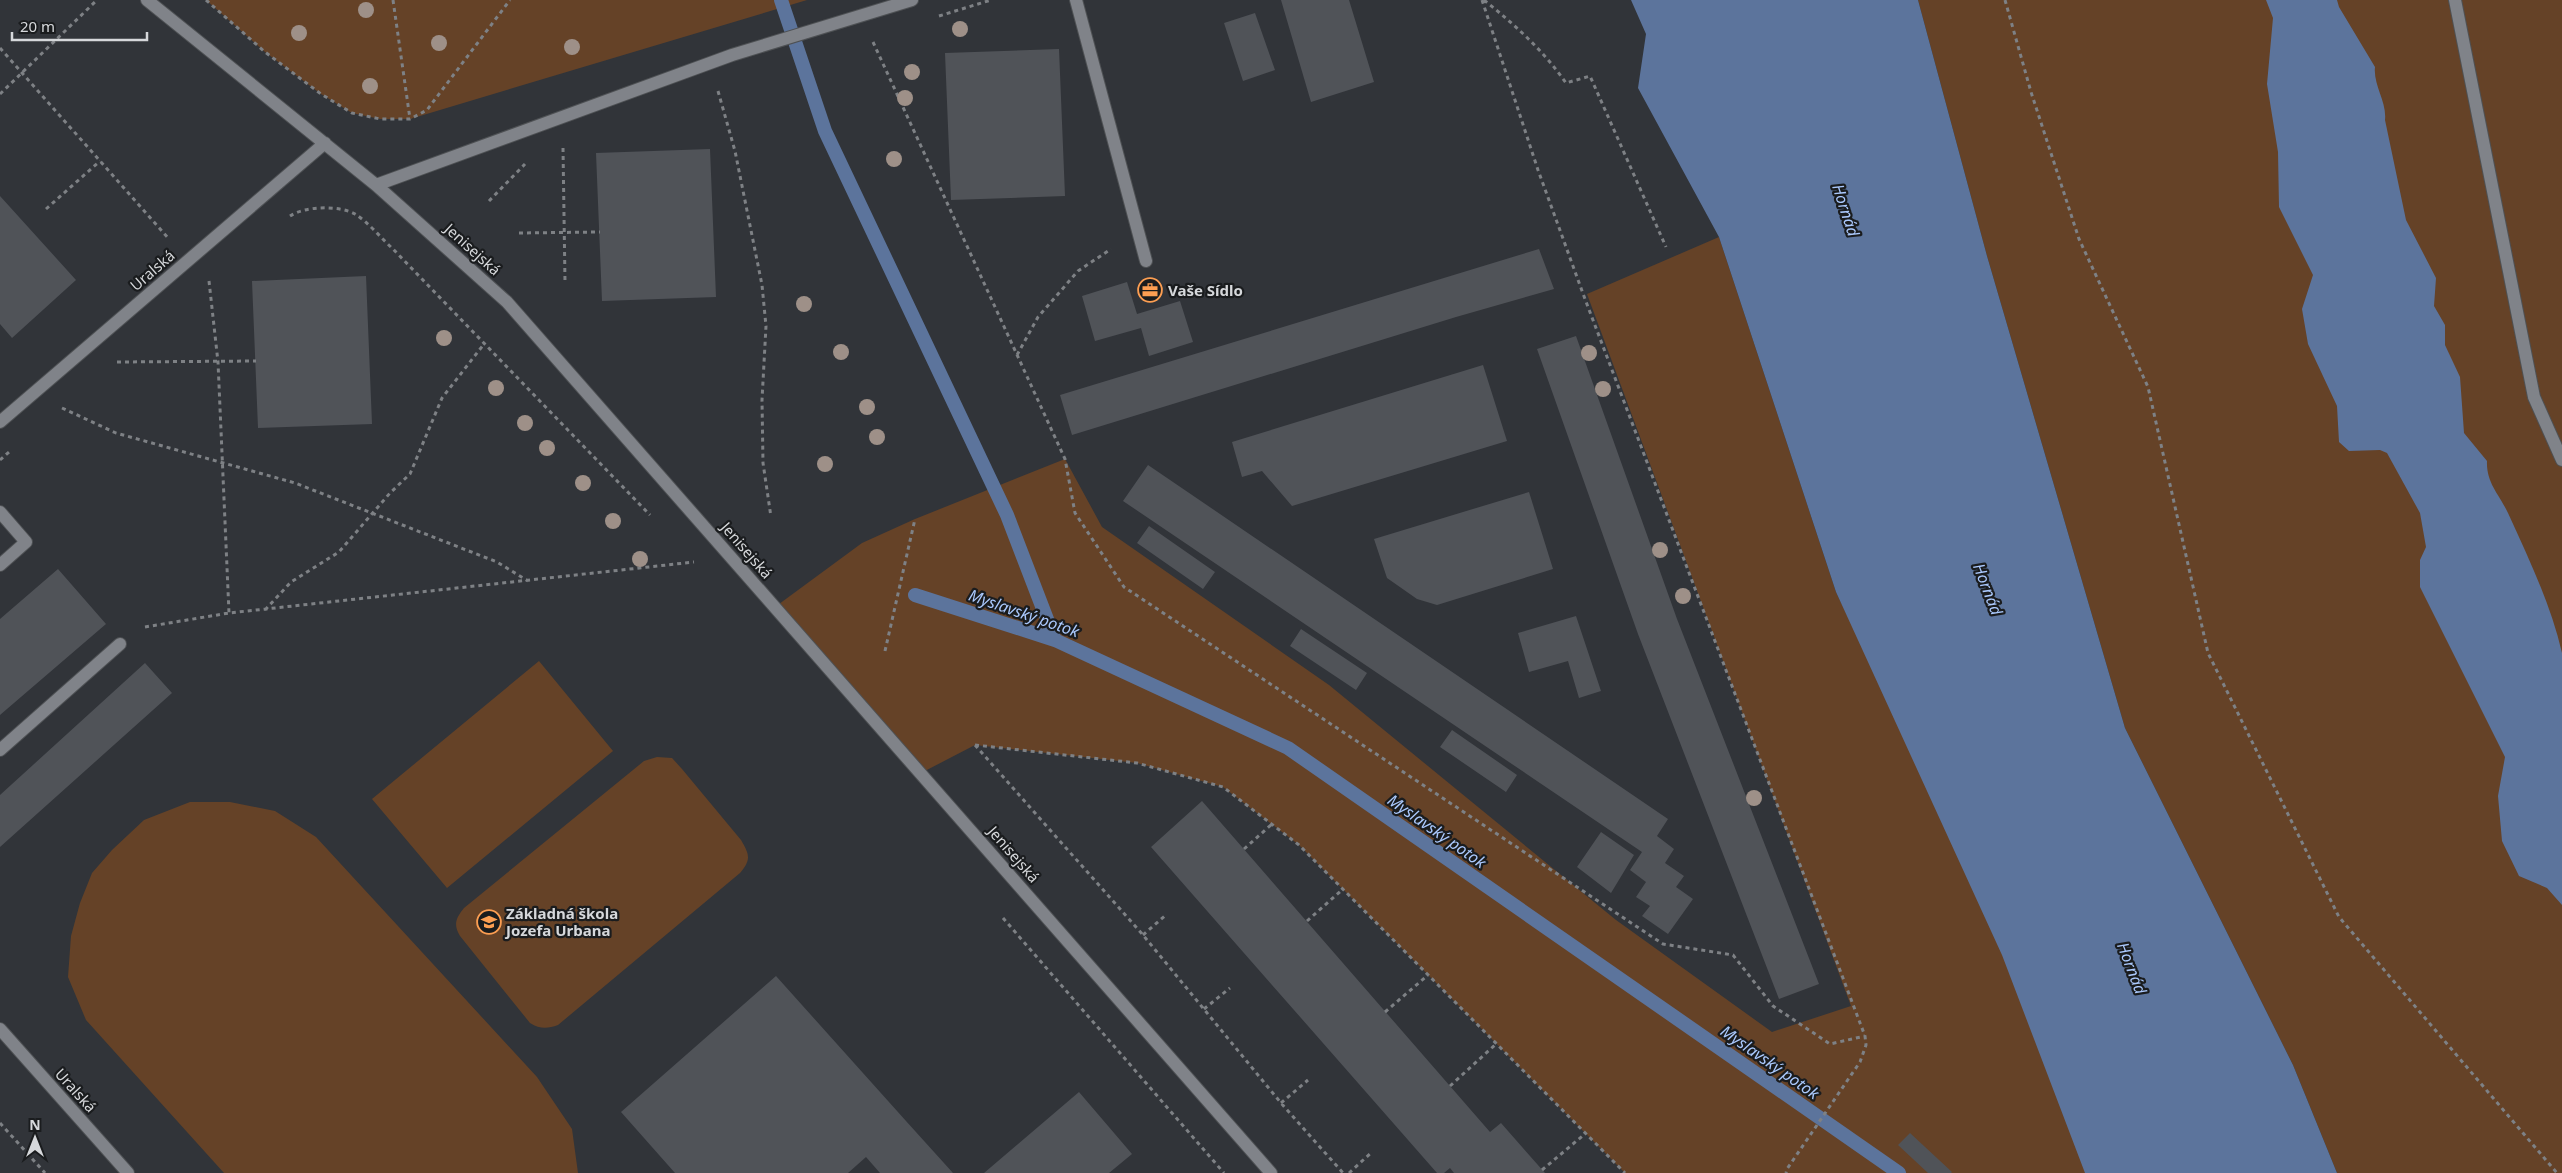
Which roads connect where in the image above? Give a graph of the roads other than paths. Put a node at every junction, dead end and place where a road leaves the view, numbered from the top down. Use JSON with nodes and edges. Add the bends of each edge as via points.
{"nodes":[{"id":1,"x":146,"y":0,"type":"edge"},
{"id":2,"x":912,"y":0,"type":"edge"},
{"id":3,"x":1076,"y":0,"type":"edge"},
{"id":4,"x":2455,"y":0,"type":"edge"},
{"id":5,"x":325,"y":144,"type":"junction"},
{"id":6,"x":376,"y":185,"type":"junction"},
{"id":7,"x":1146,"y":261,"type":"dead end"},
{"id":8,"x":0,"y":422,"type":"edge"},
{"id":9,"x":2562,"y":460,"type":"edge"},
{"id":10,"x":0,"y":512,"type":"edge"},
{"id":11,"x":0,"y":566,"type":"edge"},
{"id":12,"x":120,"y":644,"type":"road end"},
{"id":13,"x":0,"y":750,"type":"edge"},
{"id":14,"x":0,"y":1029,"type":"edge"},
{"id":15,"x":128,"y":1173,"type":"edge"},
{"id":16,"x":1272,"y":1173,"type":"edge"}],
"edges":[{"from":1,"to":5,"type":"street","name":"Jenisejská"},
{"from":2,"to":6,"type":"street","via":[[732,54]]},
{"from":3,"to":7,"type":"street"},
{"from":4,"to":9,"type":"street","via":[[2534,398]]},
{"from":5,"to":6,"type":"street","name":"Jenisejská"},
{"from":5,"to":8,"type":"street","name":"Uralská"},
{"from":6,"to":16,"type":"street","name":"Jenisejská","via":[[507,302]]},
{"from":10,"to":11,"type":"street","via":[[26,542]]},
{"from":12,"to":13,"type":"street"},
{"from":14,"to":15,"type":"street","name":"Uralská"}]}
